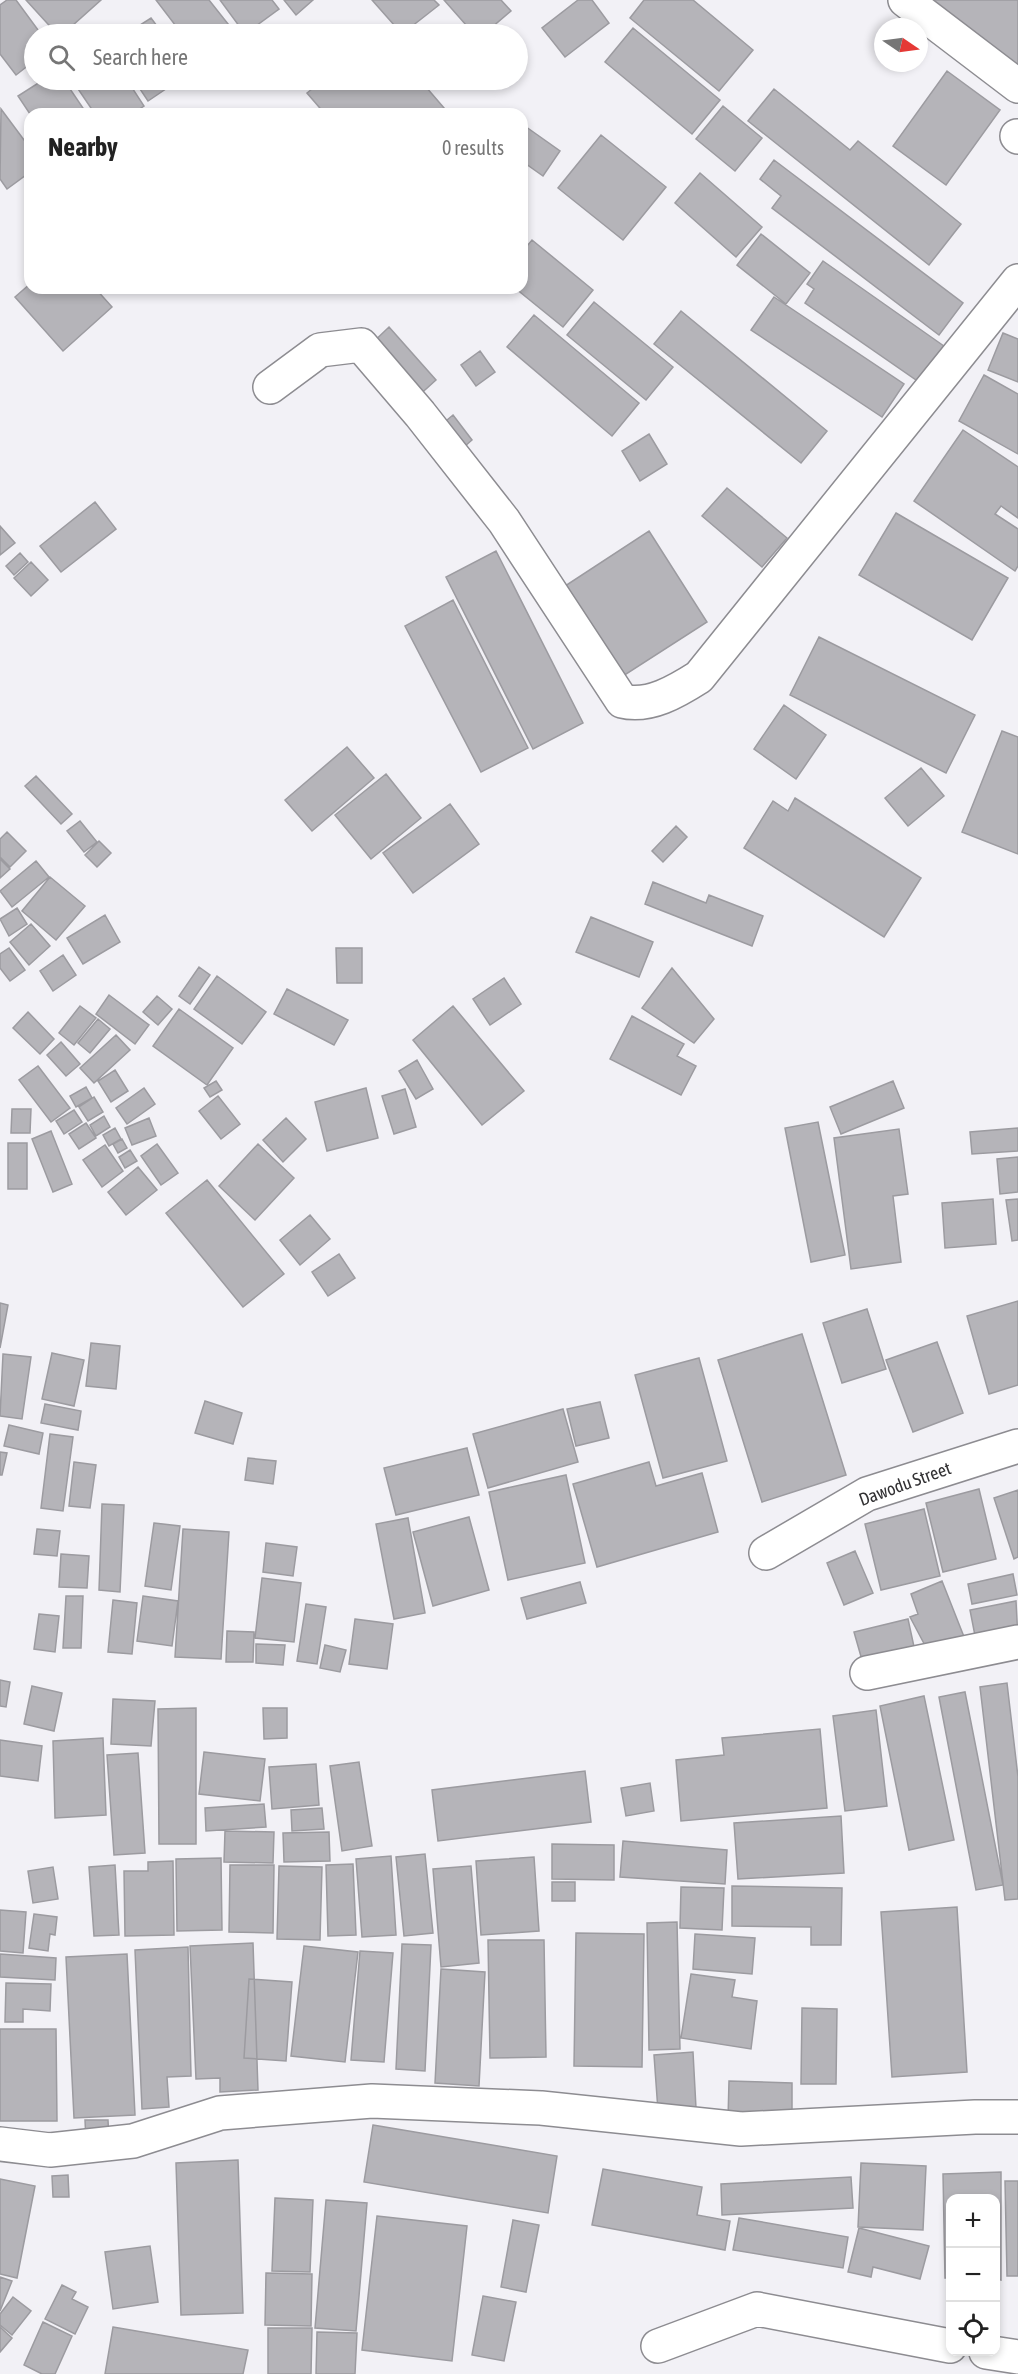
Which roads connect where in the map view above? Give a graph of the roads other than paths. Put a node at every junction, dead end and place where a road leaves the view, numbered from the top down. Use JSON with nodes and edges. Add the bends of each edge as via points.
{"nodes":[{"id":1,"x":905,"y":0,"type":"edge"},
{"id":2,"x":1018,"y":86,"type":"edge"},
{"id":3,"x":1018,"y":281,"type":"edge"},
{"id":4,"x":270,"y":387,"type":"dead end"},
{"id":5,"x":1018,"y":1446,"type":"edge"},
{"id":6,"x":766,"y":1552,"type":"dead end"},
{"id":7,"x":1018,"y":1642,"type":"edge"},
{"id":8,"x":867,"y":1673,"type":"dead end"},
{"id":9,"x":1018,"y":2117,"type":"edge"},
{"id":10,"x":0,"y":2144,"type":"edge"},
{"id":11,"x":946,"y":2345,"type":"edge"},
{"id":12,"x":658,"y":2346,"type":"dead end"},
{"id":13,"x":1000,"y":2354,"type":"edge"},
{"id":14,"x":1018,"y":2356,"type":"edge"}],
"edges":[{"from":1,"to":2,"type":"street"},
{"from":3,"to":4,"type":"street","via":[[699,677],[669,695],[634,704],[622,701],[504,521],[362,345],[320,350]]},
{"from":5,"to":6,"type":"street","name":"Dawodu Street","via":[[867,1494]]},
{"from":7,"to":8,"type":"street"},
{"from":9,"to":10,"type":"street","via":[[741,2129],[541,2108],[372,2101],[220,2113],[123,2142],[50,2150]]},
{"from":11,"to":12,"type":"street","via":[[757,2309]]},
{"from":13,"to":14,"type":"street"}]}
